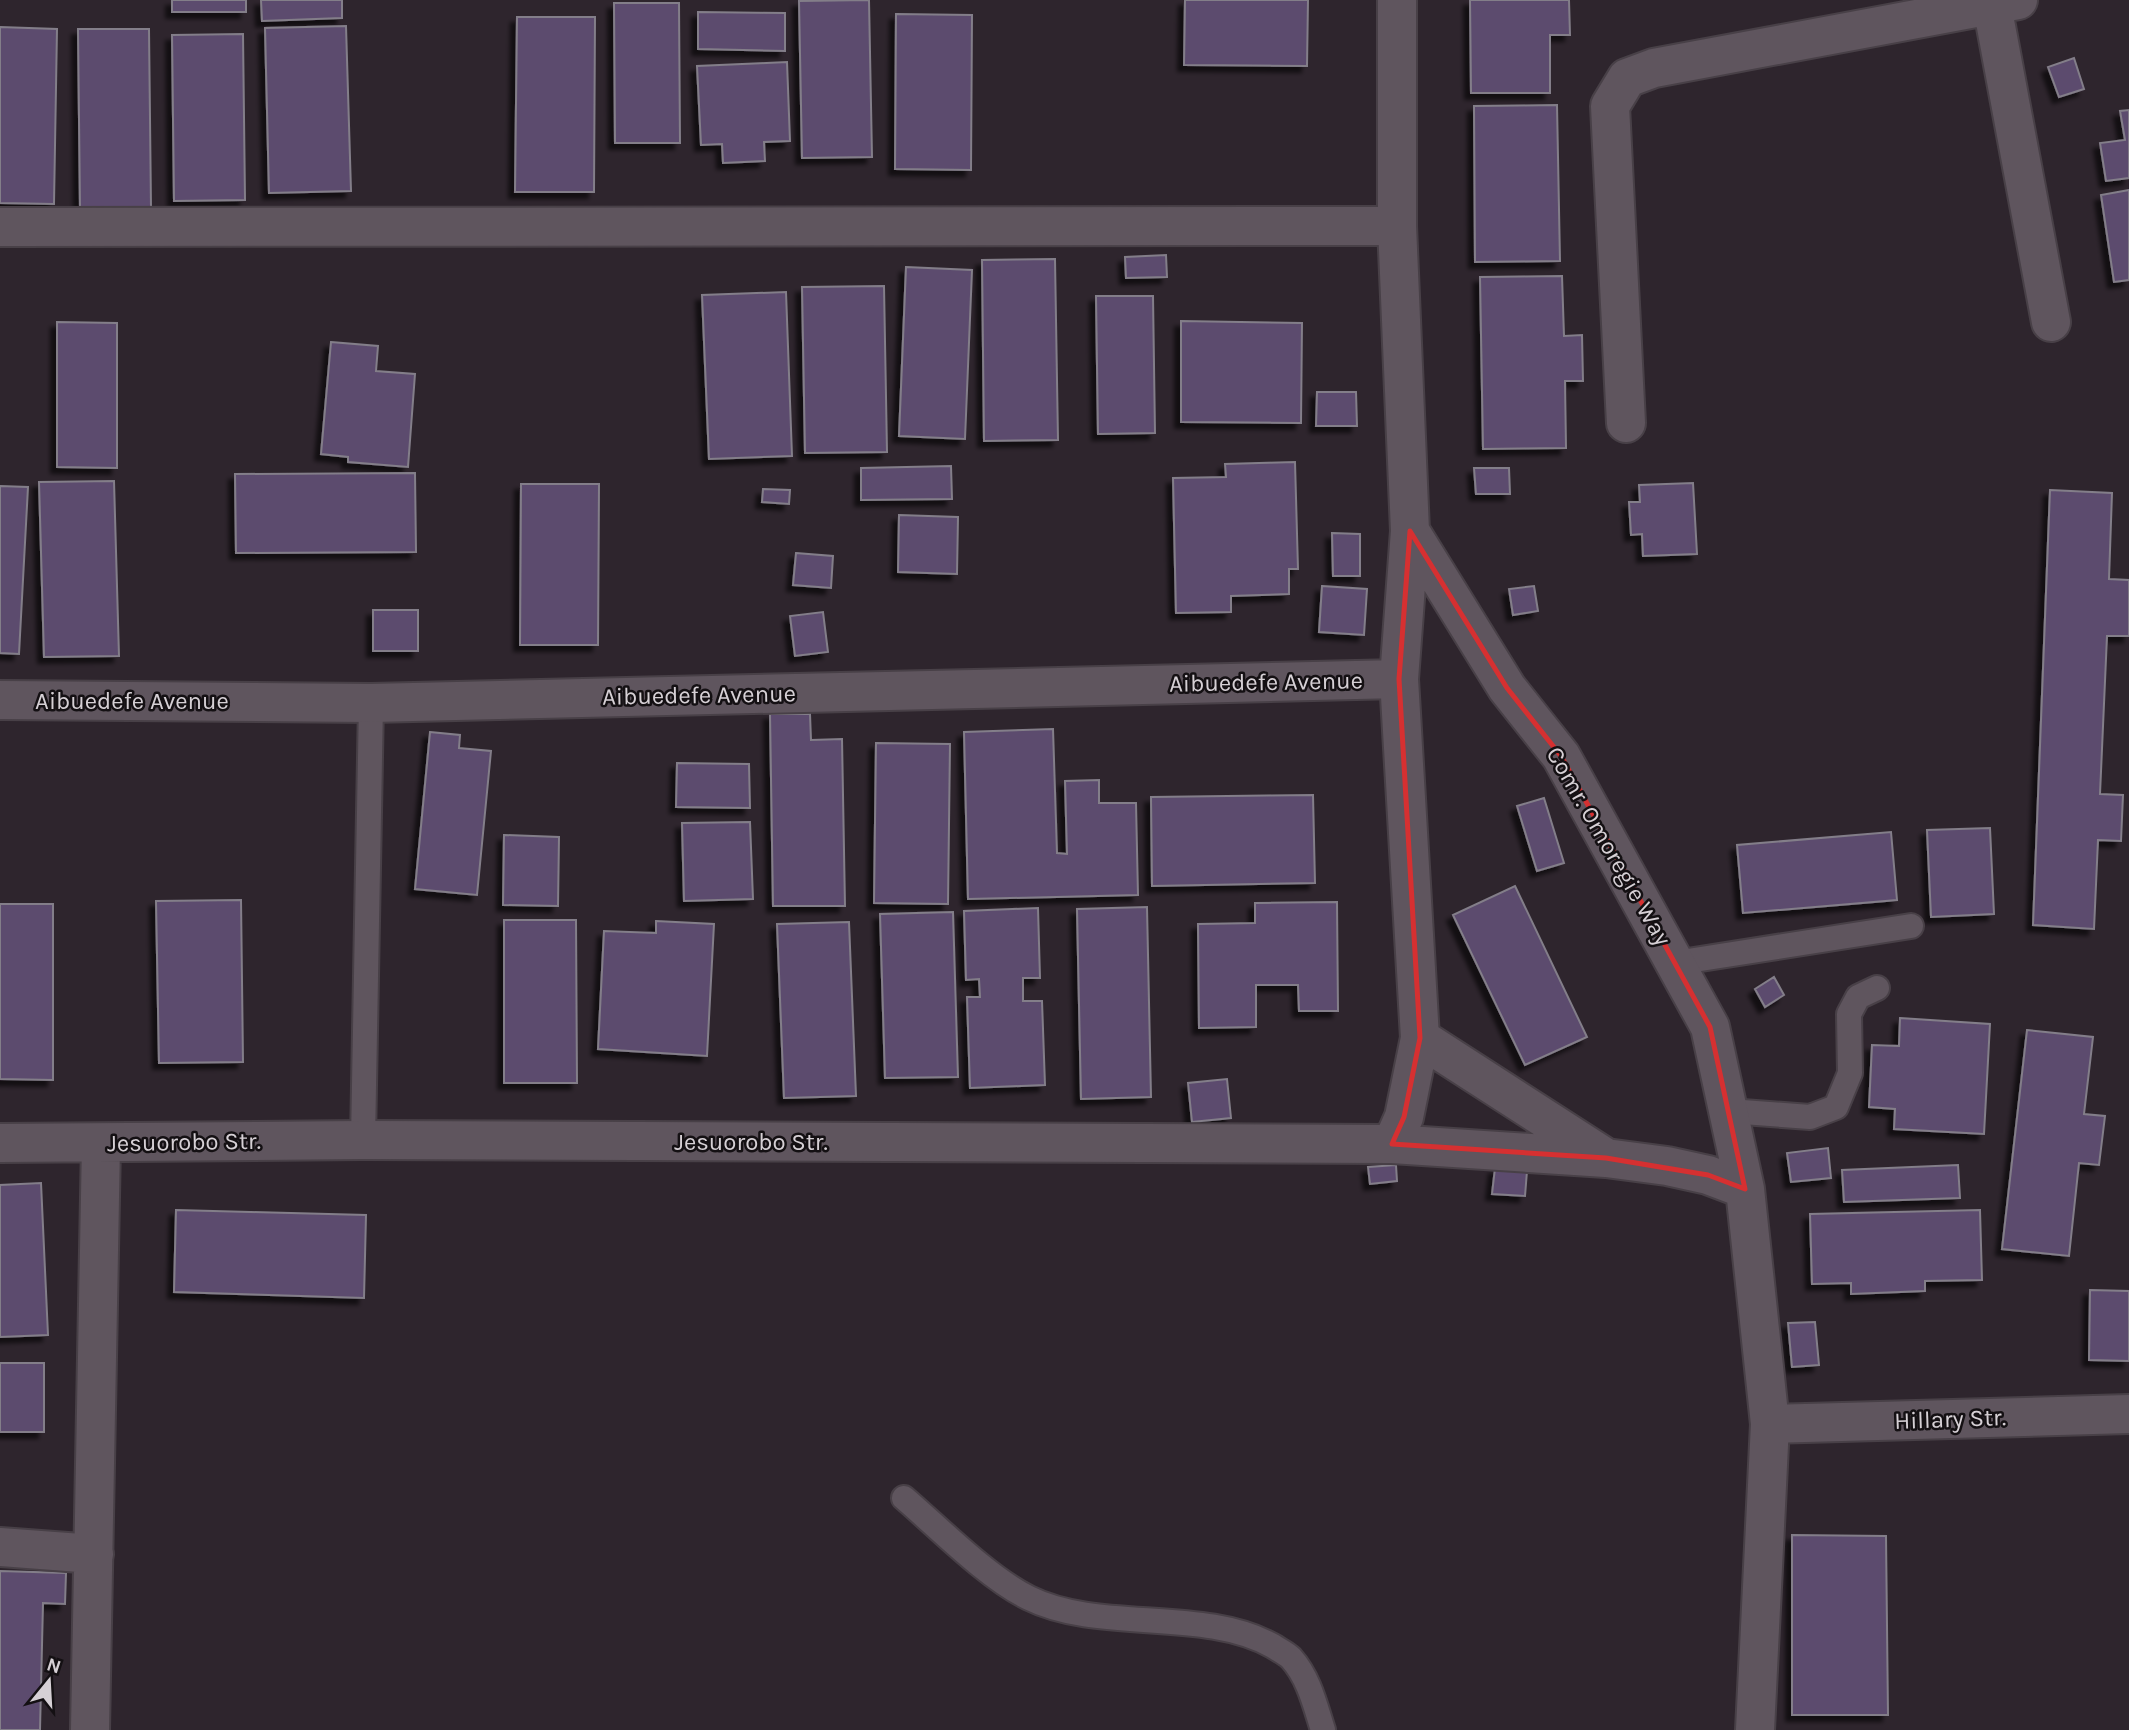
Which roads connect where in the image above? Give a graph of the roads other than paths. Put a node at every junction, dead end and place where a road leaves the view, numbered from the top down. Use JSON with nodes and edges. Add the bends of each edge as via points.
{"nodes":[{"id":1,"x":1398,"y":0,"type":"edge"},
{"id":2,"x":2005,"y":2,"type":"edge"},
{"id":3,"x":1939,"y":7,"type":"edge"},
{"id":4,"x":1397,"y":226,"type":"junction"},
{"id":5,"x":0,"y":227,"type":"edge"},
{"id":6,"x":2051,"y":322,"type":"dead end"},
{"id":7,"x":1626,"y":423,"type":"dead end"},
{"id":8,"x":1410,"y":531,"type":"junction"},
{"id":9,"x":1399,"y":679,"type":"junction"},
{"id":10,"x":0,"y":700,"type":"edge"},
{"id":11,"x":371,"y":703,"type":"junction"},
{"id":12,"x":1911,"y":926,"type":"dead end"},
{"id":13,"x":1675,"y":963,"type":"junction"},
{"id":14,"x":1877,"y":988,"type":"dead end"},
{"id":15,"x":1420,"y":1038,"type":"junction"},
{"id":16,"x":1729,"y":1111,"type":"junction"},
{"id":17,"x":363,"y":1140,"type":"junction"},
{"id":18,"x":0,"y":1143,"type":"edge"},
{"id":19,"x":101,"y":1144,"type":"junction"},
{"id":20,"x":1392,"y":1144,"type":"junction"},
{"id":21,"x":1606,"y":1158,"type":"junction"},
{"id":22,"x":1745,"y":1189,"type":"junction"},
{"id":23,"x":2129,"y":1414,"type":"edge"},
{"id":24,"x":1770,"y":1424,"type":"junction"},
{"id":25,"x":904,"y":1498,"type":"dead end"},
{"id":26,"x":0,"y":1547,"type":"edge"},
{"id":27,"x":94,"y":1554,"type":"junction"},
{"id":28,"x":90,"y":1730,"type":"edge"},
{"id":29,"x":1323,"y":1730,"type":"edge"},
{"id":30,"x":1755,"y":1730,"type":"edge"}],
"edges":[{"from":1,"to":4,"type":"street"},
{"from":2,"to":3,"type":"street"},
{"from":2,"to":6,"type":"street"},
{"from":3,"to":7,"type":"street","via":[[1654,68],[1627,78],[1610,106]]},
{"from":4,"to":5,"type":"street"},
{"from":4,"to":8,"type":"street"},
{"from":8,"to":9,"type":"street"},
{"from":8,"to":13,"type":"street","name":"Comr. Omoregie Way","via":[[1507,688],[1561,756]]},
{"from":9,"to":11,"type":"street","name":"Aibuedefe Avenue"},
{"from":9,"to":15,"type":"street"},
{"from":10,"to":11,"type":"street","name":"Aibuedefe Avenue"},
{"from":11,"to":17,"type":"lane"},
{"from":12,"to":13,"type":"lane"},
{"from":13,"to":16,"type":"street","name":"Comr. Omoregie Way","via":[[1710,1027]]},
{"from":14,"to":16,"type":"lane","via":[[1858,997],[1849,1014],[1850,1073],[1836,1107],[1810,1117]]},
{"from":15,"to":20,"type":"street","via":[[1404,1117]]},
{"from":15,"to":21,"type":"street"},
{"from":16,"to":22,"type":"street","name":"Comr. Omoregie Way"},
{"from":17,"to":19,"type":"street","name":"Jesuorobo Str."},
{"from":17,"to":20,"type":"street","name":"Jesuorobo Str."},
{"from":18,"to":19,"type":"street","name":"Jesuorobo Str."},
{"from":19,"to":27,"type":"street"},
{"from":20,"to":21,"type":"street","name":"Jesuorobo Str."},
{"from":21,"to":22,"type":"street","name":"Jesuorobo Str.","via":[[1708,1175]]},
{"from":22,"to":24,"type":"street","name":"Comr. Omoregie Way"},
{"from":23,"to":24,"type":"street","name":"Hillary Str."},
{"from":24,"to":30,"type":"street","name":"Comr. Omoregie Way"},
{"from":25,"to":29,"type":"lane","via":[[999,1579],[1029,1598],[1070,1612],[1257,1637],[1289,1656],[1307,1681]]},
{"from":26,"to":27,"type":"street"},
{"from":27,"to":28,"type":"street"}]}
